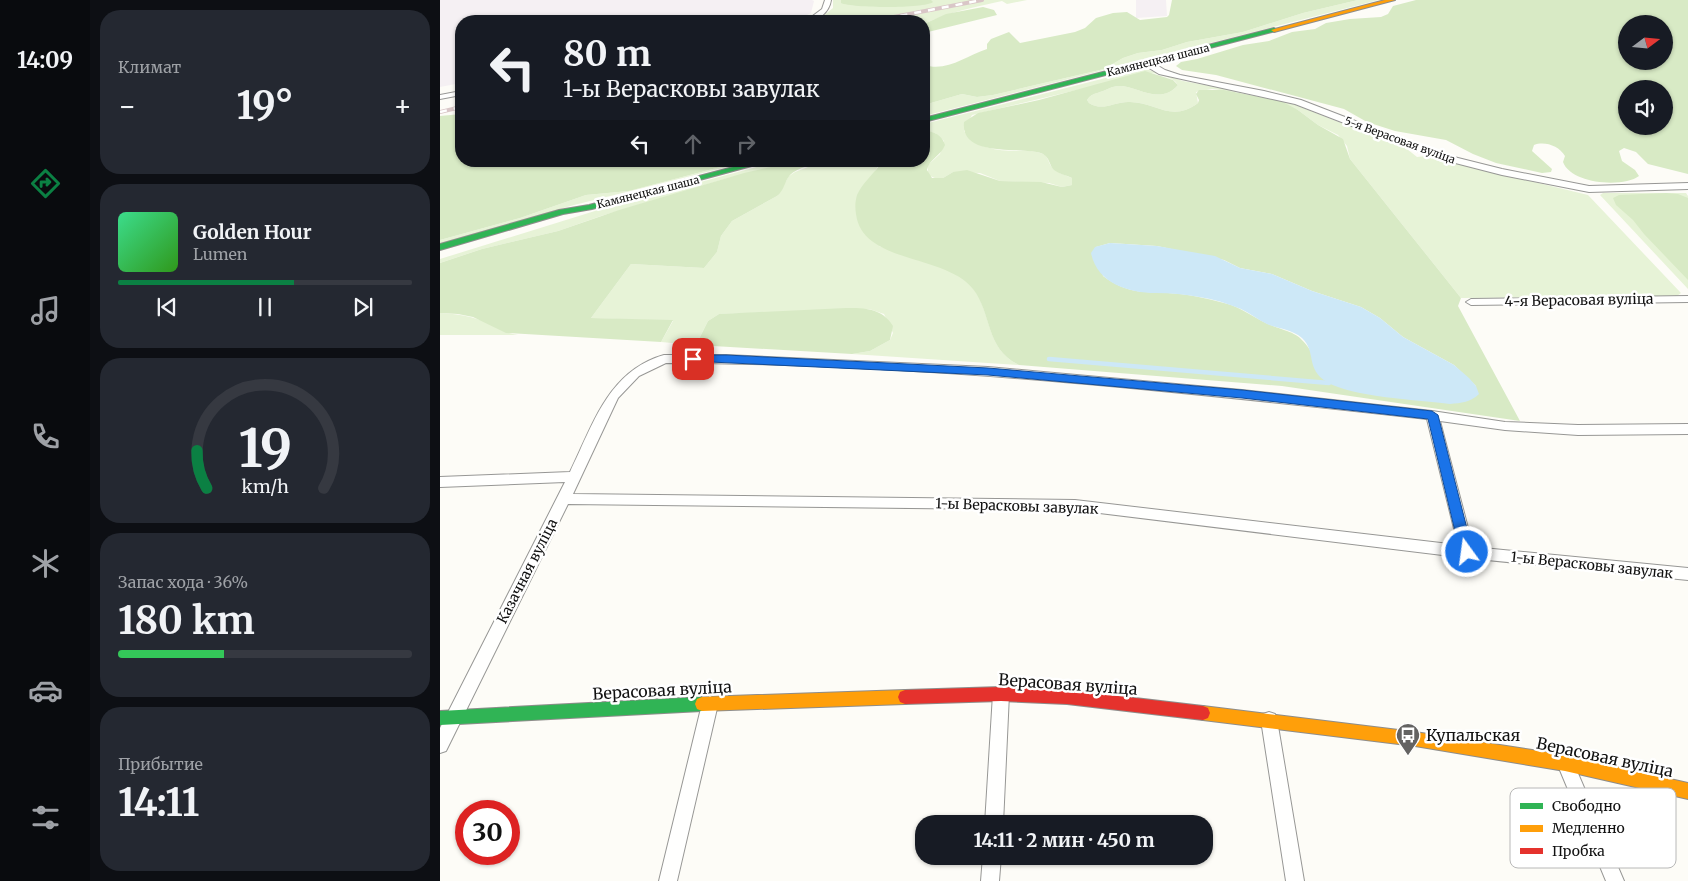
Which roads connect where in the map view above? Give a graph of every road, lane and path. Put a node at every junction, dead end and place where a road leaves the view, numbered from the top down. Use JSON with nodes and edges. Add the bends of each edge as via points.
{"nodes":[{"id":1,"x":828,"y":0,"type":"edge"},
{"id":2,"x":1392,"y":0,"type":"edge"},
{"id":3,"x":817,"y":15,"type":"edge"},
{"id":4,"x":1147,"y":63,"type":"junction"},
{"id":5,"x":455,"y":94,"type":"edge"},
{"id":6,"x":440,"y":97,"type":"edge"},
{"id":7,"x":930,"y":118,"type":"edge"},
{"id":8,"x":743,"y":167,"type":"edge"},
{"id":9,"x":1688,"y":186,"type":"edge"},
{"id":10,"x":589,"y":207,"type":"junction"},
{"id":11,"x":440,"y":247,"type":"edge"},
{"id":12,"x":440,"y":254,"type":"edge"},
{"id":13,"x":1688,"y":299,"type":"edge"},
{"id":14,"x":1471,"y":302,"type":"dead end"},
{"id":15,"x":1432,"y":415,"type":"junction"},
{"id":16,"x":1688,"y":429,"type":"edge"},
{"id":17,"x":575,"y":477,"type":"junction"},
{"id":18,"x":440,"y":482,"type":"edge"},
{"id":19,"x":564,"y":499,"type":"junction"},
{"id":20,"x":1467,"y":552,"type":"junction"},
{"id":21,"x":1688,"y":574,"type":"edge"},
{"id":22,"x":1002,"y":694,"type":"junction"},
{"id":23,"x":710,"y":704,"type":"junction"},
{"id":24,"x":446,"y":718,"type":"edge"},
{"id":25,"x":1269,"y":720,"type":"junction"},
{"id":26,"x":440,"y":745,"type":"edge"},
{"id":27,"x":1565,"y":763,"type":"junction"},
{"id":28,"x":1576,"y":788,"type":"edge"},
{"id":29,"x":1675,"y":788,"type":"edge"},
{"id":30,"x":995,"y":815,"type":"edge"},
{"id":31,"x":991,"y":865,"type":"edge"},
{"id":32,"x":1609,"y":868,"type":"edge"},
{"id":33,"x":668,"y":881,"type":"edge"},
{"id":34,"x":990,"y":881,"type":"edge"},
{"id":35,"x":1295,"y":881,"type":"edge"},
{"id":36,"x":1615,"y":881,"type":"edge"}],
"edges":[{"from":1,"to":3,"type":"street","via":[[827,6]]},
{"from":2,"to":4,"type":"main road","name":"Камянецкая шаша"},
{"from":4,"to":7,"type":"main road","name":"Камянецкая шаша"},
{"from":4,"to":9,"type":"street","name":"5-я Верасовая вуліца","via":[[1179,77],[1298,102],[1435,155],[1502,172],[1589,189]]},
{"from":5,"to":6,"type":"street"},
{"from":8,"to":10,"type":"main road","name":"Камянецкая шаша"},
{"from":10,"to":11,"type":"main road","name":"Камянецкая шаша"},
{"from":10,"to":12,"type":"main road","name":"Камянецкая шаша"},
{"from":13,"to":14,"type":"street","name":"4-я Верасовая вуліца"},
{"from":15,"to":16,"type":"street","via":[[1505,426],[1578,430]]},
{"from":15,"to":17,"type":"street","name":"Казачная вуліца","via":[[988,371],[726,358],[664,359],[635,373],[613,396]]},
{"from":15,"to":20,"type":"street"},
{"from":17,"to":18,"type":"street"},
{"from":17,"to":19,"type":"street","name":"Казачная вуліца"},
{"from":19,"to":20,"type":"street","name":"1-ы Верасковы завулак","via":[[1075,505]]},
{"from":19,"to":24,"type":"street","name":"Казачная вуліца"},
{"from":20,"to":21,"type":"street","name":"1-ы Верасковы завулак"},
{"from":22,"to":23,"type":"main road","name":"Верасовая вуліца"},
{"from":22,"to":25,"type":"main road","name":"Верасовая вуліца","via":[[1067,696]]},
{"from":22,"to":30,"type":"street"},
{"from":23,"to":24,"type":"main road","name":"Верасовая вуліца"},
{"from":23,"to":33,"type":"street"},
{"from":24,"to":26,"type":"street","name":"Казачная вуліца"},
{"from":25,"to":27,"type":"main road","name":"Верасовая вуліца"},
{"from":25,"to":35,"type":"street"},
{"from":27,"to":28,"type":"street"},
{"from":27,"to":29,"type":"main road","name":"Верасовая вуліца"},
{"from":31,"to":34,"type":"street"},
{"from":32,"to":36,"type":"street"}]}
